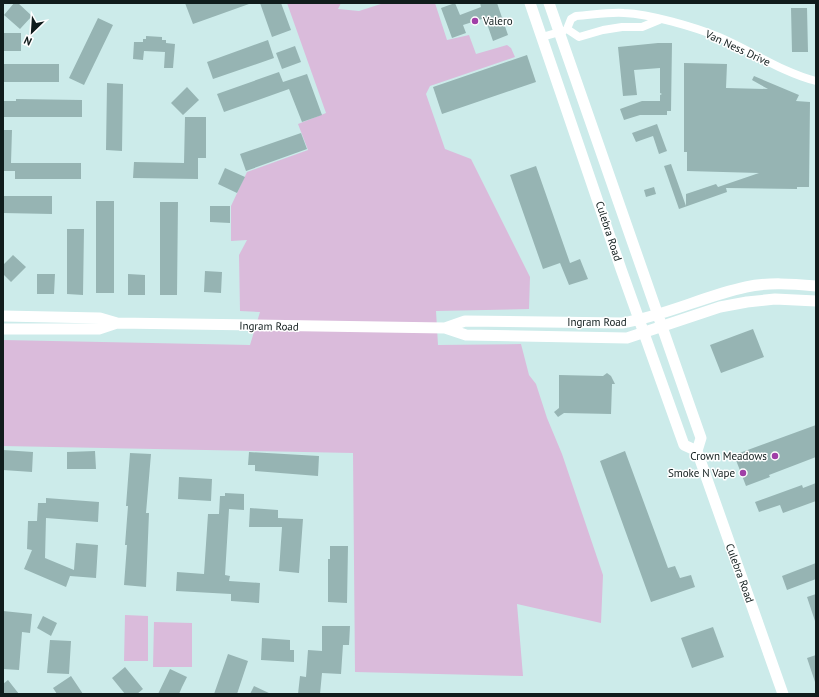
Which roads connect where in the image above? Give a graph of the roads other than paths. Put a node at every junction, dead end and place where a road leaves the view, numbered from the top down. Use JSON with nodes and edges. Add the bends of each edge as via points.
{"nodes":[{"id":1,"x":530,"y":3,"type":"edge"},
{"id":2,"x":548,"y":3,"type":"edge"},
{"id":3,"x":659,"y":20,"type":"junction"},
{"id":4,"x":563,"y":31,"type":"junction"},
{"id":5,"x":542,"y":37,"type":"junction"},
{"id":6,"x":816,"y":81,"type":"edge"},
{"id":7,"x":816,"y":286,"type":"edge"},
{"id":8,"x":816,"y":301,"type":"edge"},
{"id":9,"x":658,"y":314,"type":"junction"},
{"id":10,"x":3,"y":316,"type":"edge"},
{"id":11,"x":640,"y":320,"type":"junction"},
{"id":12,"x":117,"y":323,"type":"junction"},
{"id":13,"x":445,"y":328,"type":"junction"},
{"id":14,"x":663,"y":328,"type":"junction"},
{"id":15,"x":3,"y":329,"type":"edge"},
{"id":16,"x":644,"y":334,"type":"junction"},
{"id":17,"x":697,"y":451,"type":"junction"},
{"id":18,"x":783,"y":694,"type":"edge"}],
"edges":[{"from":1,"to":5,"type":"street","name":"Culebra Road"},
{"from":2,"to":4,"type":"street","name":"Culebra Road"},
{"from":3,"to":4,"type":"street","via":[[642,27],[603,30],[579,37]]},
{"from":3,"to":4,"type":"street","name":"Van Ness Drive","via":[[642,14],[622,13],[576,16]]},
{"from":3,"to":6,"type":"street","name":"Van Ness Drive","via":[[695,28],[719,37],[784,70]]},
{"from":4,"to":5,"type":"street"},
{"from":4,"to":9,"type":"street","name":"Culebra Road"},
{"from":5,"to":11,"type":"street","name":"Culebra Road"},
{"from":7,"to":9,"type":"street","name":"Ingram Road","via":[[775,284],[747,287],[716,294]]},
{"from":8,"to":14,"type":"street","name":"Ingram Road","via":[[775,299],[747,302],[720,307]]},
{"from":9,"to":11,"type":"street","name":"Ingram Road"},
{"from":9,"to":14,"type":"street","name":"Culebra Road"},
{"from":10,"to":12,"type":"street","name":"Ingram Road","via":[[100,318]]},
{"from":11,"to":13,"type":"street","name":"Ingram Road","via":[[622,323],[465,321]]},
{"from":11,"to":16,"type":"street","name":"Culebra Road"},
{"from":12,"to":13,"type":"street","name":"Ingram Road"},
{"from":12,"to":15,"type":"street","name":"Ingram Road","via":[[99,329]]},
{"from":13,"to":16,"type":"street","name":"Ingram Road","via":[[466,335],[627,338]]},
{"from":14,"to":16,"type":"street","name":"Ingram Road"},
{"from":14,"to":17,"type":"street","name":"Culebra Road","via":[[701,438]]},
{"from":16,"to":17,"type":"street","name":"Culebra Road","via":[[684,445]]},
{"from":17,"to":18,"type":"street","name":"Culebra Road"}]}
